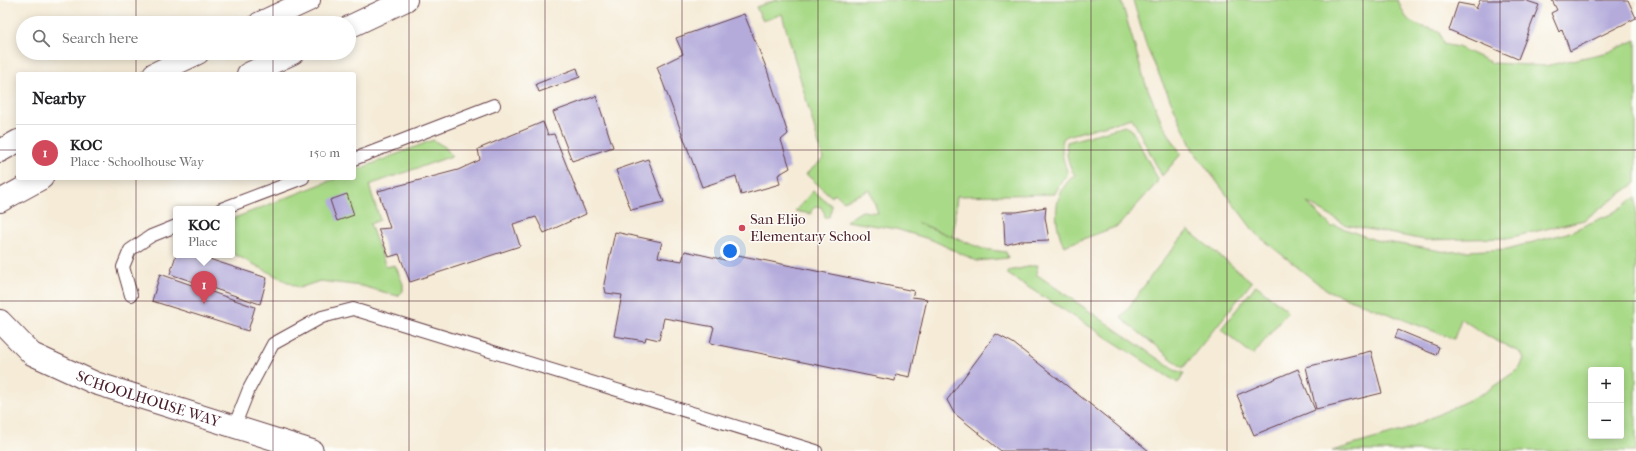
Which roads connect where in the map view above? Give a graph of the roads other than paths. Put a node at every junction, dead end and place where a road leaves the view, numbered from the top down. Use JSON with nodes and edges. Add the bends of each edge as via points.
{"nodes":[{"id":1,"x":309,"y":0,"type":"edge"},
{"id":2,"x":406,"y":0,"type":"edge"},
{"id":3,"x":275,"y":16,"type":"edge"},
{"id":4,"x":356,"y":24,"type":"edge"},
{"id":5,"x":183,"y":60,"type":"edge"},
{"id":6,"x":278,"y":60,"type":"edge"},
{"id":7,"x":158,"y":72,"type":"edge"},
{"id":8,"x":252,"y":72,"type":"edge"},
{"id":9,"x":494,"y":105,"type":"dead end"},
{"id":10,"x":16,"y":142,"type":"edge"},
{"id":11,"x":0,"y":151,"type":"edge"},
{"id":12,"x":356,"y":158,"type":"edge"},
{"id":13,"x":38,"y":180,"type":"edge"},
{"id":14,"x":298,"y":180,"type":"edge"},
{"id":15,"x":0,"y":201,"type":"edge"},
{"id":16,"x":229,"y":206,"type":"edge"},
{"id":17,"x":173,"y":227,"type":"edge"},
{"id":18,"x":131,"y":295,"type":"dead end"},
{"id":19,"x":0,"y":321,"type":"edge"},
{"id":20,"x":234,"y":427,"type":"junction"},
{"id":21,"x":312,"y":451,"type":"edge"},
{"id":22,"x":816,"y":451,"type":"edge"}],
"edges":[{"from":1,"to":3,"type":"street"},
{"from":2,"to":4,"type":"street"},
{"from":5,"to":7,"type":"street"},
{"from":6,"to":8,"type":"street"},
{"from":9,"to":12,"type":"lane"},
{"from":10,"to":11,"type":"street"},
{"from":13,"to":15,"type":"street"},
{"from":14,"to":16,"type":"lane"},
{"from":17,"to":18,"type":"lane","via":[[151,236],[130,250],[123,268]]},
{"from":19,"to":20,"type":"street","name":"SCHOOLHOUSE WAY","via":[[32,354],[95,384]]},
{"from":20,"to":21,"type":"street","name":"SCHOOLHOUSE WAY"},
{"from":20,"to":22,"type":"lane","via":[[249,388],[273,344],[322,318],[353,309]]}]}
